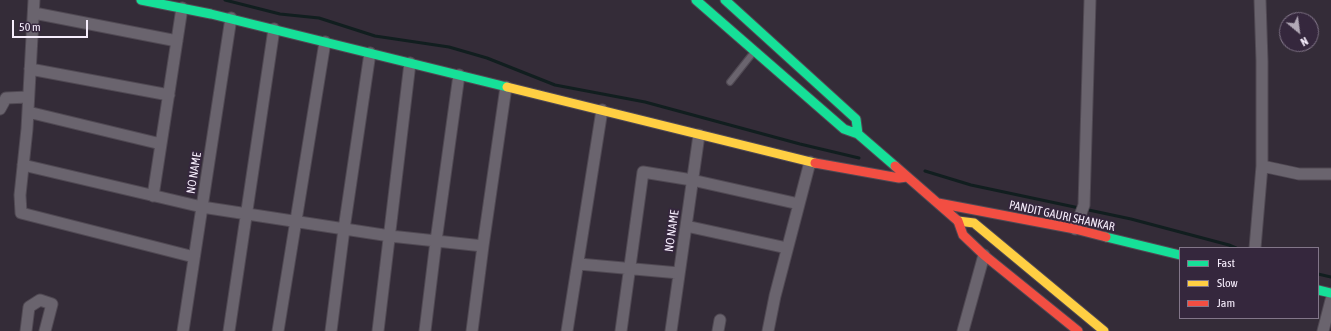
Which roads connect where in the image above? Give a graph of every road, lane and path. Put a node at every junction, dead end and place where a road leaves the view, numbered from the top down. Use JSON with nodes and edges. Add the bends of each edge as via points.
{"nodes":[{"id":1,"x":34,"y":0,"type":"edge"},
{"id":2,"x":141,"y":0,"type":"edge"},
{"id":3,"x":696,"y":0,"type":"edge"},
{"id":4,"x":725,"y":0,"type":"edge"},
{"id":5,"x":1090,"y":0,"type":"edge"},
{"id":6,"x":1260,"y":0,"type":"edge"},
{"id":7,"x":182,"y":8,"type":"junction"},
{"id":8,"x":34,"y":13,"type":"junction"},
{"id":9,"x":231,"y":18,"type":"junction"},
{"id":10,"x":274,"y":29,"type":"junction"},
{"id":11,"x":177,"y":41,"type":"junction"},
{"id":12,"x":324,"y":42,"type":"junction"},
{"id":13,"x":760,"y":44,"type":"junction"},
{"id":14,"x":370,"y":53,"type":"junction"},
{"id":15,"x":410,"y":63,"type":"junction"},
{"id":16,"x":30,"y":69,"type":"junction"},
{"id":17,"x":459,"y":75,"type":"junction"},
{"id":18,"x":730,"y":82,"type":"dead end"},
{"id":19,"x":506,"y":87,"type":"junction"},
{"id":20,"x":169,"y":94,"type":"junction"},
{"id":21,"x":28,"y":97,"type":"junction"},
{"id":22,"x":0,"y":109,"type":"edge"},
{"id":23,"x":602,"y":110,"type":"junction"},
{"id":24,"x":28,"y":112,"type":"junction"},
{"id":25,"x":858,"y":134,"type":"junction"},
{"id":26,"x":699,"y":135,"type":"junction"},
{"id":27,"x":161,"y":144,"type":"junction"},
{"id":28,"x":810,"y":162,"type":"junction"},
{"id":29,"x":23,"y":166,"type":"junction"},
{"id":30,"x":1262,"y":166,"type":"junction"},
{"id":31,"x":1331,"y":174,"type":"edge"},
{"id":32,"x":907,"y":177,"type":"junction"},
{"id":33,"x":692,"y":180,"type":"junction"},
{"id":34,"x":153,"y":196,"type":"junction"},
{"id":35,"x":938,"y":203,"type":"junction"},
{"id":36,"x":799,"y":204,"type":"junction"},
{"id":37,"x":202,"y":207,"type":"junction"},
{"id":38,"x":247,"y":214,"type":"junction"},
{"id":39,"x":958,"y":221,"type":"junction"},
{"id":40,"x":296,"y":222,"type":"junction"},
{"id":41,"x":686,"y":226,"type":"junction"},
{"id":42,"x":344,"y":229,"type":"junction"},
{"id":43,"x":1075,"y":229,"type":"junction"},
{"id":44,"x":390,"y":236,"type":"junction"},
{"id":45,"x":436,"y":241,"type":"junction"},
{"id":46,"x":483,"y":246,"type":"junction"},
{"id":47,"x":1255,"y":247,"type":"edge"},
{"id":48,"x":788,"y":248,"type":"junction"},
{"id":49,"x":984,"y":255,"type":"junction"},
{"id":50,"x":1179,"y":255,"type":"edge"},
{"id":51,"x":194,"y":257,"type":"junction"},
{"id":52,"x":579,"y":264,"type":"junction"},
{"id":53,"x":630,"y":269,"type":"junction"},
{"id":54,"x":679,"y":273,"type":"junction"},
{"id":55,"x":1319,"y":290,"type":"edge"},
{"id":56,"x":1331,"y":293,"type":"edge"},
{"id":57,"x":1331,"y":300,"type":"edge"},
{"id":58,"x":1081,"y":311,"type":"junction"},
{"id":59,"x":720,"y":320,"type":"dead end"},
{"id":60,"x":1073,"y":329,"type":"edge"},
{"id":61,"x":26,"y":331,"type":"edge"},
{"id":62,"x":45,"y":331,"type":"edge"},
{"id":63,"x":183,"y":331,"type":"edge"},
{"id":64,"x":229,"y":331,"type":"edge"},
{"id":65,"x":278,"y":331,"type":"edge"},
{"id":66,"x":331,"y":331,"type":"edge"},
{"id":67,"x":378,"y":331,"type":"edge"},
{"id":68,"x":425,"y":331,"type":"edge"},
{"id":69,"x":472,"y":331,"type":"edge"},
{"id":70,"x":567,"y":331,"type":"edge"},
{"id":71,"x":621,"y":331,"type":"edge"},
{"id":72,"x":671,"y":331,"type":"edge"},
{"id":73,"x":718,"y":331,"type":"edge"},
{"id":74,"x":768,"y":331,"type":"edge"},
{"id":75,"x":962,"y":331,"type":"edge"},
{"id":76,"x":1104,"y":331,"type":"edge"},
{"id":77,"x":1323,"y":331,"type":"edge"}],
"edges":[{"from":1,"to":8,"type":"street"},
{"from":2,"to":7,"type":"street"},
{"from":3,"to":13,"type":"street"},
{"from":4,"to":13,"type":"street"},
{"from":5,"to":43,"type":"street","via":[[1084,205]]},
{"from":6,"to":30,"type":"street"},
{"from":7,"to":9,"type":"street"},
{"from":7,"to":11,"type":"street"},
{"from":8,"to":11,"type":"street"},
{"from":8,"to":16,"type":"street"},
{"from":9,"to":10,"type":"street"},
{"from":9,"to":37,"type":"street","name":"NO NAME"},
{"from":10,"to":12,"type":"street"},
{"from":10,"to":38,"type":"street"},
{"from":11,"to":20,"type":"street"},
{"from":12,"to":14,"type":"street"},
{"from":12,"to":40,"type":"street"},
{"from":13,"to":18,"type":"lane"},
{"from":13,"to":25,"type":"street","via":[[844,129]]},
{"from":13,"to":25,"type":"street","via":[[856,119]]},
{"from":14,"to":15,"type":"street"},
{"from":14,"to":42,"type":"street"},
{"from":15,"to":17,"type":"street"},
{"from":15,"to":44,"type":"street"},
{"from":16,"to":20,"type":"street"},
{"from":16,"to":21,"type":"street"},
{"from":17,"to":19,"type":"street"},
{"from":17,"to":45,"type":"street"},
{"from":19,"to":23,"type":"street"},
{"from":19,"to":46,"type":"street"},
{"from":20,"to":27,"type":"street"},
{"from":21,"to":22,"type":"street","via":[[6,98]]},
{"from":21,"to":24,"type":"street"},
{"from":23,"to":26,"type":"street"},
{"from":23,"to":52,"type":"street"},
{"from":24,"to":27,"type":"street"},
{"from":24,"to":29,"type":"street"},
{"from":25,"to":32,"type":"street"},
{"from":26,"to":28,"type":"street"},
{"from":26,"to":33,"type":"street","name":"NO NAME"},
{"from":27,"to":34,"type":"street"},
{"from":28,"to":32,"type":"street","via":[[899,178]]},
{"from":28,"to":36,"type":"street"},
{"from":29,"to":34,"type":"street"},
{"from":29,"to":51,"type":"street","via":[[21,212]]},
{"from":30,"to":31,"type":"street","via":[[1300,174]]},
{"from":30,"to":47,"type":"street"},
{"from":32,"to":35,"type":"street"},
{"from":33,"to":36,"type":"street"},
{"from":33,"to":41,"type":"street","name":"NO NAME"},
{"from":33,"to":53,"type":"street","via":[[643,172]]},
{"from":34,"to":37,"type":"street"},
{"from":35,"to":39,"type":"street"},
{"from":35,"to":43,"type":"street","name":"PANDIT GAURI SHANKAR"},
{"from":36,"to":48,"type":"street"},
{"from":37,"to":38,"type":"street"},
{"from":37,"to":51,"type":"street","name":"NO NAME"},
{"from":38,"to":40,"type":"street"},
{"from":38,"to":64,"type":"street"},
{"from":39,"to":49,"type":"street","via":[[963,235]]},
{"from":39,"to":58,"type":"street","via":[[974,223]]},
{"from":40,"to":42,"type":"street"},
{"from":40,"to":65,"type":"street"},
{"from":41,"to":48,"type":"street"},
{"from":41,"to":54,"type":"street","name":"NO NAME"},
{"from":42,"to":44,"type":"street"},
{"from":42,"to":66,"type":"street"},
{"from":43,"to":50,"type":"street","name":"PANDIT GAURI SHANKAR"},
{"from":44,"to":45,"type":"street"},
{"from":44,"to":67,"type":"street"},
{"from":45,"to":46,"type":"street"},
{"from":45,"to":68,"type":"street"},
{"from":46,"to":69,"type":"street"},
{"from":48,"to":74,"type":"street"},
{"from":49,"to":60,"type":"street"},
{"from":49,"to":75,"type":"street"},
{"from":51,"to":63,"type":"street","name":"NO NAME"},
{"from":52,"to":53,"type":"street"},
{"from":52,"to":70,"type":"street"},
{"from":53,"to":54,"type":"street"},
{"from":53,"to":71,"type":"street"},
{"from":54,"to":72,"type":"street","name":"NO NAME"},
{"from":55,"to":56,"type":"street"},
{"from":57,"to":77,"type":"street"},
{"from":58,"to":60,"type":"street"},
{"from":58,"to":76,"type":"street"},
{"from":59,"to":73,"type":"street"},
{"from":61,"to":62,"type":"street","via":[[29,307],[40,300],[52,304]]}]}
